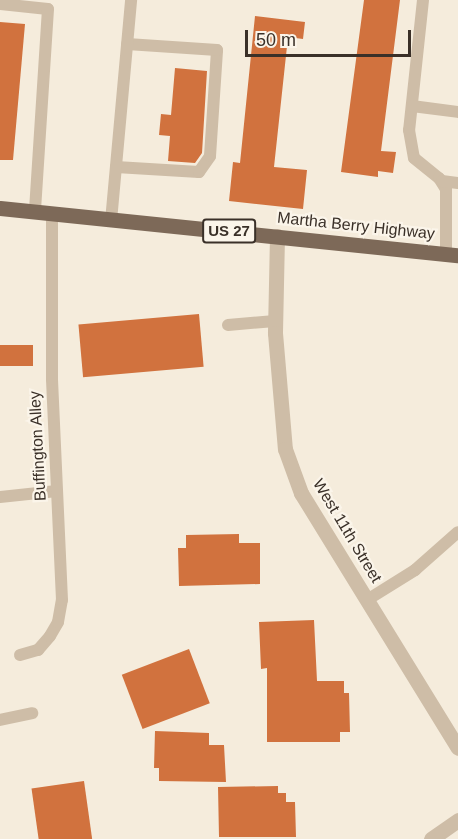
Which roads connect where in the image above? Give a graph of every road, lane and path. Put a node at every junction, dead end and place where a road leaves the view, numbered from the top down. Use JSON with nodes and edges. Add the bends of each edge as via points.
{"nodes":[{"id":1,"x":131,"y":0,"type":"edge"},
{"id":2,"x":423,"y":0,"type":"edge"},
{"id":3,"x":0,"y":4,"type":"edge"},
{"id":4,"x":127,"y":44,"type":"junction"},
{"id":5,"x":412,"y":106,"type":"junction"},
{"id":6,"x":458,"y":112,"type":"edge"},
{"id":7,"x":116,"y":167,"type":"junction"},
{"id":8,"x":442,"y":181,"type":"junction"},
{"id":9,"x":458,"y":183,"type":"edge"},
{"id":10,"x":0,"y":208,"type":"edge"},
{"id":11,"x":35,"y":213,"type":"junction"},
{"id":12,"x":52,"y":214,"type":"junction"},
{"id":13,"x":111,"y":221,"type":"junction"},
{"id":14,"x":277,"y":236,"type":"junction"},
{"id":15,"x":452,"y":254,"type":"edge"},
{"id":16,"x":275,"y":321,"type":"junction"},
{"id":17,"x":228,"y":325,"type":"dead end"},
{"id":18,"x":57,"y":491,"type":"junction"},
{"id":19,"x":0,"y":497,"type":"edge"},
{"id":20,"x":458,"y":532,"type":"edge"},
{"id":21,"x":367,"y":600,"type":"junction"},
{"id":22,"x":20,"y":655,"type":"dead end"},
{"id":23,"x":32,"y":713,"type":"dead end"},
{"id":24,"x":0,"y":720,"type":"edge"},
{"id":25,"x":458,"y":748,"type":"edge"},
{"id":26,"x":458,"y":820,"type":"edge"},
{"id":27,"x":431,"y":839,"type":"edge"}],
"edges":[{"from":1,"to":4,"type":"lane"},
{"from":2,"to":5,"type":"lane"},
{"from":3,"to":11,"type":"lane","via":[[48,9]]},
{"from":4,"to":7,"type":"lane"},
{"from":4,"to":7,"type":"lane","via":[[217,50],[210,156],[200,172]]},
{"from":5,"to":6,"type":"lane"},
{"from":5,"to":8,"type":"lane","via":[[409,130],[414,158]]},
{"from":7,"to":13,"type":"lane"},
{"from":8,"to":9,"type":"lane"},
{"from":8,"to":15,"type":"lane"},
{"from":10,"to":11,"type":"main road","name":"Martha Berry Highway","number":"US 27"},
{"from":11,"to":12,"type":"main road","name":"Martha Berry Highway","number":"US 27"},
{"from":12,"to":13,"type":"main road","name":"Martha Berry Highway","number":"US 27"},
{"from":12,"to":18,"type":"lane","name":"Buffington Alley"},
{"from":13,"to":14,"type":"main road","name":"Martha Berry Highway","number":"US 27"},
{"from":14,"to":15,"type":"main road","name":"Martha Berry Highway","number":"US 27"},
{"from":14,"to":16,"type":"street","name":"West 11th Street"},
{"from":16,"to":17,"type":"lane"},
{"from":16,"to":21,"type":"street","name":"West 11th Street","via":[[285,449],[302,493]]},
{"from":18,"to":19,"type":"lane"},
{"from":18,"to":22,"type":"lane","name":"Buffington Alley","via":[[61,611],[50,636],[38,650]]},
{"from":20,"to":21,"type":"lane","via":[[415,570]]},
{"from":21,"to":25,"type":"street","name":"West 11th Street"},
{"from":23,"to":24,"type":"lane"},
{"from":26,"to":27,"type":"street"}]}
